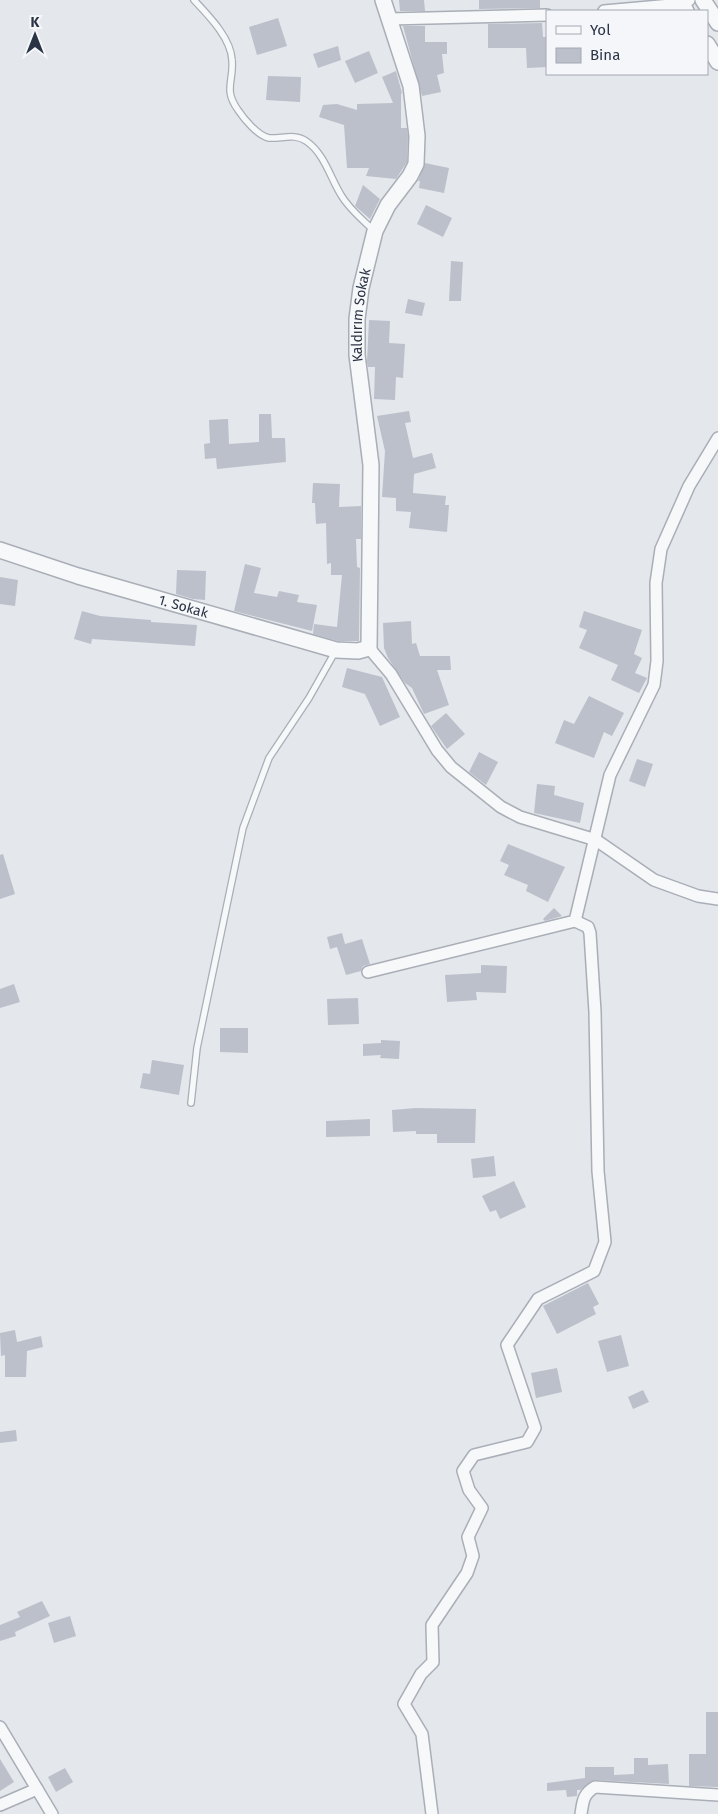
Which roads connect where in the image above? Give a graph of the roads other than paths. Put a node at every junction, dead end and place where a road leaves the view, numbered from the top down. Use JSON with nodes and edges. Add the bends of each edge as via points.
{"nodes":[{"id":1,"x":194,"y":0,"type":"edge"},
{"id":2,"x":383,"y":0,"type":"edge"},
{"id":3,"x":703,"y":0,"type":"edge"},
{"id":4,"x":684,"y":4,"type":"edge"},
{"id":5,"x":615,"y":10,"type":"edge"},
{"id":6,"x":546,"y":15,"type":"edge"},
{"id":7,"x":389,"y":19,"type":"junction"},
{"id":8,"x":718,"y":23,"type":"edge"},
{"id":9,"x":708,"y":46,"type":"edge"},
{"id":10,"x":718,"y":62,"type":"edge"},
{"id":11,"x":375,"y":232,"type":"junction"},
{"id":12,"x":718,"y":438,"type":"edge"},
{"id":13,"x":0,"y":550,"type":"edge"},
{"id":14,"x":370,"y":648,"type":"junction"},
{"id":15,"x":336,"y":650,"type":"junction"},
{"id":16,"x":596,"y":840,"type":"junction"},
{"id":17,"x":718,"y":899,"type":"edge"},
{"id":18,"x":575,"y":921,"type":"junction"},
{"id":19,"x":368,"y":972,"type":"dead end"},
{"id":20,"x":191,"y":1103,"type":"dead end"},
{"id":21,"x":0,"y":1727,"type":"edge"},
{"id":22,"x":37,"y":1789,"type":"junction"},
{"id":23,"x":718,"y":1795,"type":"edge"},
{"id":24,"x":0,"y":1805,"type":"edge"},
{"id":25,"x":52,"y":1814,"type":"edge"},
{"id":26,"x":432,"y":1814,"type":"edge"},
{"id":27,"x":581,"y":1814,"type":"edge"}],
"edges":[{"from":1,"to":11,"type":"lane","via":[[227,42],[232,58],[228,88],[239,112],[267,138],[298,137],[307,141],[329,170],[341,195]]},
{"from":2,"to":7,"type":"street","name":"Kaldırım Sokak"},
{"from":3,"to":8,"type":"street"},
{"from":4,"to":5,"type":"street"},
{"from":6,"to":7,"type":"street"},
{"from":7,"to":11,"type":"street","name":"Kaldırım Sokak","via":[[411,86],[417,136],[416,164],[388,205]]},
{"from":9,"to":10,"type":"street"},
{"from":11,"to":14,"type":"street","name":"Kaldırım Sokak","via":[[361,288],[356,340],[371,465]]},
{"from":12,"to":16,"type":"street","via":[[685,494],[661,549],[656,584],[657,661],[654,685],[610,775]]},
{"from":13,"to":15,"type":"street","name":"1. Sokak","via":[[78,576]]},
{"from":14,"to":15,"type":"street","name":"1. Sokak"},
{"from":14,"to":16,"type":"street","via":[[391,674],[437,750],[451,767],[501,807],[520,817]]},
{"from":15,"to":20,"type":"lane","via":[[269,758],[243,828],[196,1048]]},
{"from":16,"to":17,"type":"street","via":[[654,880],[698,896]]},
{"from":16,"to":18,"type":"street","via":[[587,864]]},
{"from":18,"to":19,"type":"street"},
{"from":18,"to":26,"type":"street","via":[[588,927],[590,933],[598,1171],[606,1242],[594,1271],[538,1299],[507,1345],[535,1428],[527,1442],[474,1455],[463,1471],[469,1490],[482,1508],[468,1538],[473,1556],[467,1573],[432,1625],[433,1662],[421,1674],[404,1704],[422,1734]]},
{"from":21,"to":22,"type":"street"},
{"from":22,"to":24,"type":"street"},
{"from":22,"to":25,"type":"street"},
{"from":23,"to":27,"type":"street","via":[[595,1787],[583,1798]]}]}
